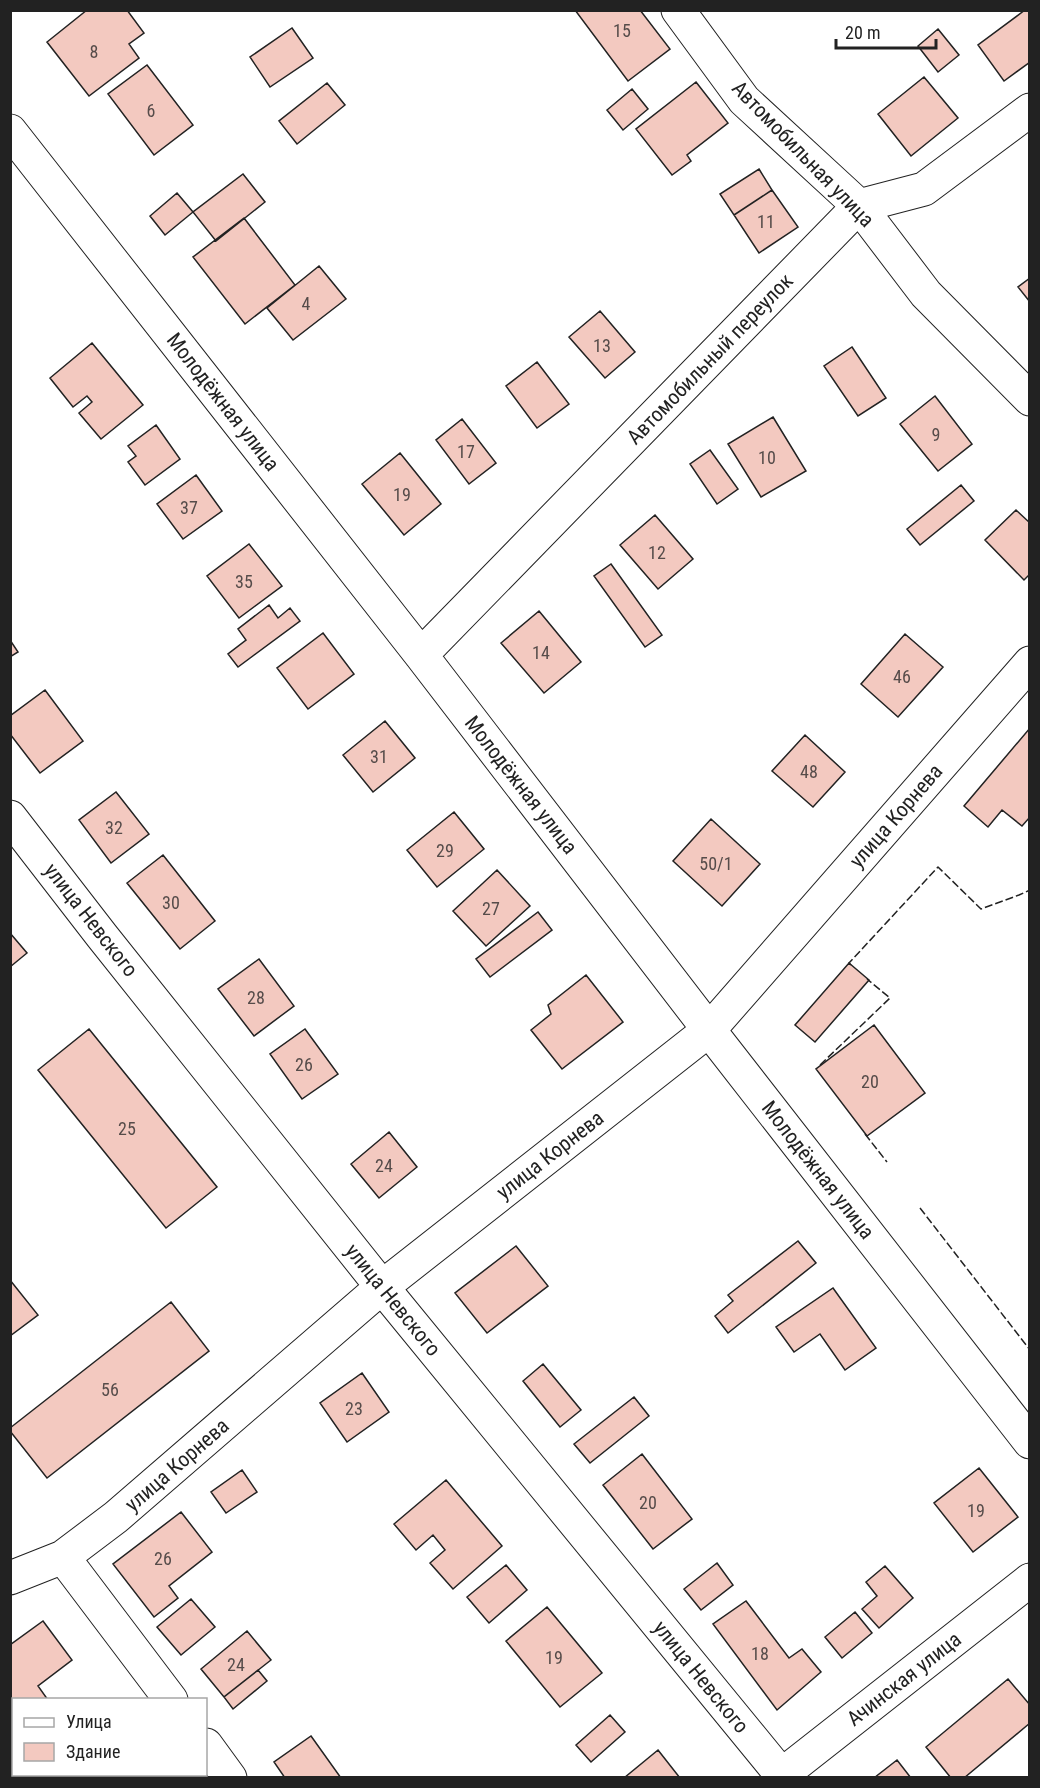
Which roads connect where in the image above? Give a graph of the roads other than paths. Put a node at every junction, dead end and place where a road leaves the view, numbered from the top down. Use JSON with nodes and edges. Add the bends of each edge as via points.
{"nodes":[{"id":1,"x":678,"y":10,"type":"edge"},
{"id":2,"x":1029,"y":110,"type":"edge"},
{"id":3,"x":10,"y":131,"type":"edge"},
{"id":4,"x":859,"y":206,"type":"junction"},
{"id":5,"x":1029,"y":399,"type":"edge"},
{"id":6,"x":421,"y":655,"type":"junction"},
{"id":7,"x":1029,"y":663,"type":"edge"},
{"id":8,"x":10,"y":818,"type":"edge"},
{"id":9,"x":709,"y":1030,"type":"junction"},
{"id":10,"x":382,"y":1287,"type":"junction"},
{"id":11,"x":1029,"y":1442,"type":"edge"},
{"id":12,"x":63,"y":1557,"type":"junction"},
{"id":13,"x":10,"y":1578,"type":"edge"},
{"id":14,"x":1029,"y":1580,"type":"edge"},
{"id":15,"x":169,"y":1698,"type":"edge"},
{"id":16,"x":207,"y":1746,"type":"edge"},
{"id":17,"x":781,"y":1777,"type":"edge"},
{"id":18,"x":230,"y":1778,"type":"edge"}],
"edges":[{"from":1,"to":4,"type":"street","name":"Автомобильная улица","via":[[744,100]]},
{"from":2,"to":4,"type":"street","via":[[924,189]]},
{"from":3,"to":6,"type":"street","name":"Молодёжная улица"},
{"from":4,"to":5,"type":"street","name":"Автомобильная улица","via":[[926,294]]},
{"from":4,"to":6,"type":"street","name":"Автомобильный переулок"},
{"from":6,"to":9,"type":"street","name":"Молодёжная улица"},
{"from":7,"to":9,"type":"street","name":"улица Корнева"},
{"from":8,"to":10,"type":"street","name":"улица Невского"},
{"from":9,"to":10,"type":"street","name":"улица Корнева"},
{"from":9,"to":11,"type":"street","name":"Молодёжная улица"},
{"from":10,"to":12,"type":"street","name":"улица Корнева","via":[[116,1517]]},
{"from":10,"to":17,"type":"street","name":"улица Невского"},
{"from":12,"to":13,"type":"street","name":"улица Корнева"},
{"from":12,"to":15,"type":"street"},
{"from":14,"to":17,"type":"street","name":"Ачинская улица"},
{"from":16,"to":18,"type":"street"}]}
